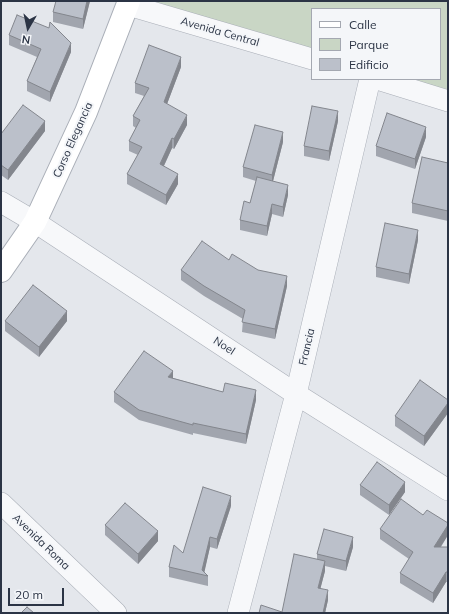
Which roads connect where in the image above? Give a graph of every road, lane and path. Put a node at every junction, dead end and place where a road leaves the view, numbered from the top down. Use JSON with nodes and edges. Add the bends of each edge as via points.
{"nodes":[{"id":1,"x":129,"y":3,"type":"edge"},
{"id":2,"x":311,"y":59,"type":"edge"},
{"id":3,"x":370,"y":80,"type":"edge"},
{"id":4,"x":380,"y":80,"type":"edge"},
{"id":5,"x":448,"y":101,"type":"edge"},
{"id":6,"x":1,"y":202,"type":"edge"},
{"id":7,"x":35,"y":222,"type":"junction"},
{"id":8,"x":1,"y":271,"type":"edge"},
{"id":9,"x":296,"y":394,"type":"junction"},
{"id":10,"x":448,"y":490,"type":"edge"},
{"id":11,"x":1,"y":503,"type":"edge"},
{"id":12,"x":116,"y":613,"type":"edge"},
{"id":13,"x":238,"y":613,"type":"edge"}],
"edges":[{"from":1,"to":2,"type":"street","name":"Avenida Central"},
{"from":1,"to":7,"type":"main road","name":"Corso Elegancia","via":[[86,112]]},
{"from":3,"to":9,"type":"street","name":"Francia"},
{"from":4,"to":5,"type":"street"},
{"from":6,"to":7,"type":"street","name":"Noel"},
{"from":7,"to":8,"type":"main road","name":"Corso Elegancia"},
{"from":7,"to":9,"type":"street","name":"Noel"},
{"from":9,"to":10,"type":"street","name":"Noel"},
{"from":9,"to":13,"type":"street","name":"Francia"},
{"from":11,"to":12,"type":"street","name":"Avenida Roma"}]}
